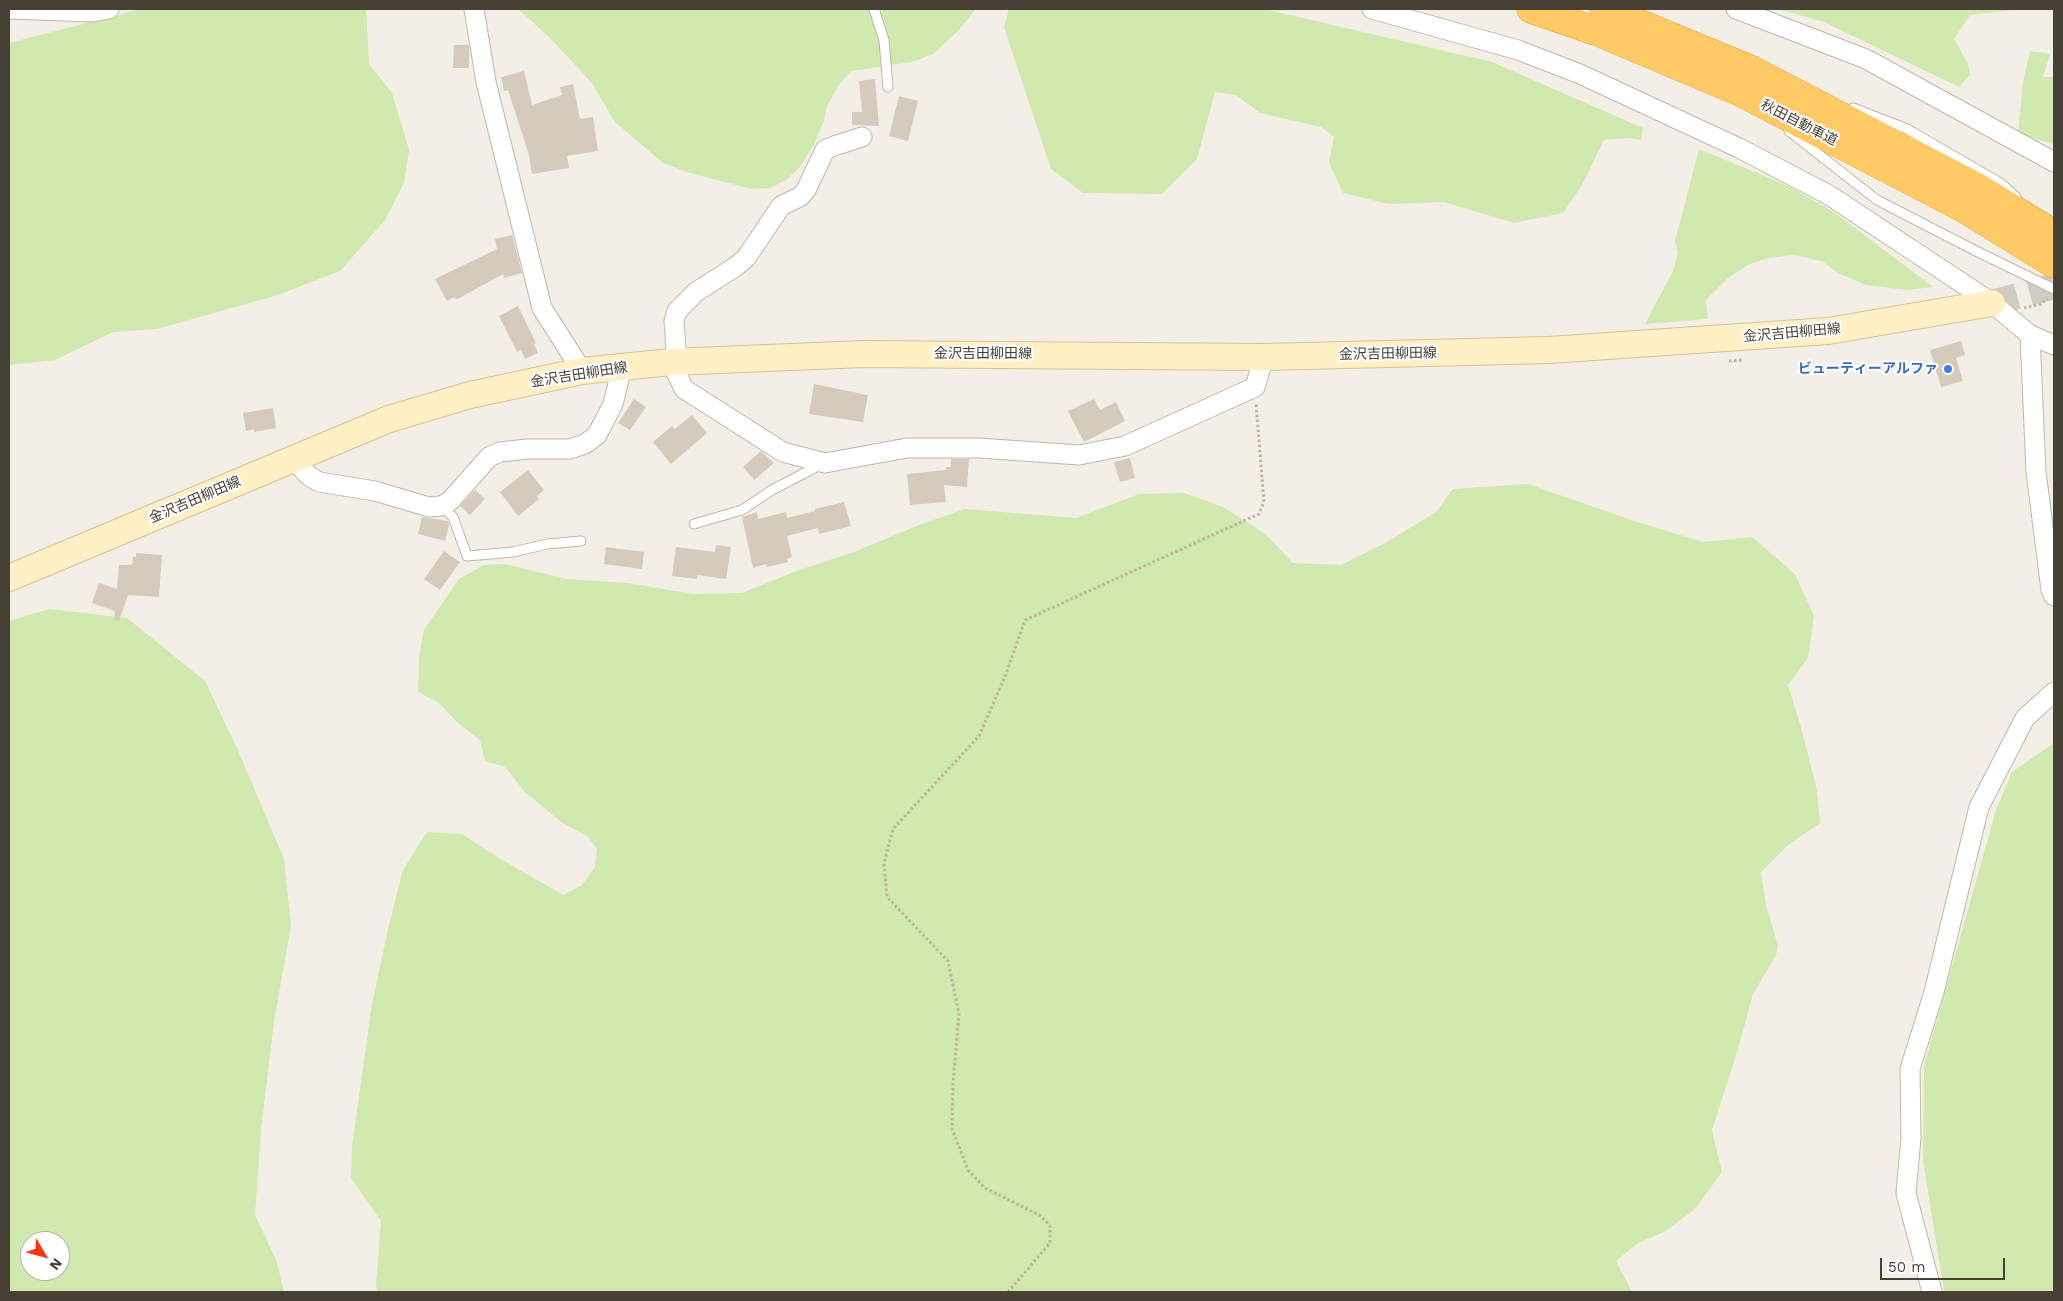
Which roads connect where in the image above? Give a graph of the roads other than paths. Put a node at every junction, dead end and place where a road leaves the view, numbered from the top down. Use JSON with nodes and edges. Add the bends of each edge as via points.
{"nodes":[{"id":1,"x":9,"y":9,"type":"edge"},
{"id":2,"x":109,"y":9,"type":"edge"},
{"id":3,"x":474,"y":9,"type":"edge"},
{"id":4,"x":874,"y":9,"type":"edge"},
{"id":5,"x":1372,"y":9,"type":"edge"},
{"id":6,"x":1531,"y":9,"type":"edge"},
{"id":7,"x":1604,"y":9,"type":"edge"},
{"id":8,"x":1736,"y":9,"type":"edge"},
{"id":9,"x":1746,"y":81,"type":"junction"},
{"id":10,"x":888,"y":87,"type":"dead end"},
{"id":11,"x":1834,"y":101,"type":"dead end"},
{"id":12,"x":1843,"y":105,"type":"dead end"},
{"id":13,"x":862,"y":137,"type":"dead end"},
{"id":14,"x":2054,"y":162,"type":"edge"},
{"id":15,"x":2054,"y":225,"type":"edge"},
{"id":16,"x":2054,"y":234,"type":"edge"},
{"id":17,"x":2054,"y":264,"type":"edge"},
{"id":18,"x":2052,"y":292,"type":"edge"},
{"id":19,"x":1998,"y":308,"type":"junction"},
{"id":20,"x":2030,"y":335,"type":"junction"},
{"id":21,"x":2054,"y":345,"type":"edge"},
{"id":22,"x":1264,"y":357,"type":"junction"},
{"id":23,"x":674,"y":362,"type":"junction"},
{"id":24,"x":622,"y":367,"type":"junction"},
{"id":25,"x":582,"y":371,"type":"junction"},
{"id":26,"x":293,"y":459,"type":"junction"},
{"id":27,"x":825,"y":463,"type":"junction"},
{"id":28,"x":441,"y":506,"type":"junction"},
{"id":29,"x":694,"y":524,"type":"dead end"},
{"id":30,"x":581,"y":541,"type":"dead end"},
{"id":31,"x":9,"y":578,"type":"edge"},
{"id":32,"x":2054,"y":596,"type":"edge"},
{"id":33,"x":2054,"y":692,"type":"edge"},
{"id":34,"x":1932,"y":1292,"type":"edge"}],
"edges":[{"from":1,"to":2,"type":"street","via":[[92,12]]},
{"from":3,"to":25,"type":"street","via":[[486,82],[542,308]]},
{"from":4,"to":10,"type":"lane","via":[[884,40]]},
{"from":5,"to":19,"type":"street","via":[[1535,57],[1580,74],[1739,148],[1829,195]]},
{"from":6,"to":9,"type":"highway","name":"秋田自動車道"},
{"from":7,"to":9,"type":"highway","name":"秋田自動車道"},
{"from":8,"to":14,"type":"street","via":[[1866,59]]},
{"from":9,"to":11,"type":"lane"},
{"from":9,"to":16,"type":"highway","name":"秋田自動車道","via":[[1977,187]]},
{"from":9,"to":17,"type":"highway","name":"秋田自動車道"},
{"from":9,"to":18,"type":"lane","via":[[1877,200]]},
{"from":12,"to":15,"type":"lane","via":[[1907,129],[2002,184],[2037,216]]},
{"from":13,"to":23,"type":"street","via":[[825,150],[806,190],[781,206],[746,258],[696,292],[677,312]]},
{"from":19,"to":20,"type":"street"},
{"from":19,"to":22,"type":"main road","name":"金沢吉田柳田線","via":[[1828,331],[1549,350]]},
{"from":20,"to":21,"type":"street"},
{"from":20,"to":32,"type":"street","via":[[2036,472]]},
{"from":22,"to":23,"type":"main road","name":"金沢吉田柳田線","via":[[863,354]]},
{"from":22,"to":27,"type":"street","via":[[1255,386],[1125,446],[1079,455],[979,448],[907,448]]},
{"from":23,"to":24,"type":"main road","name":"金沢吉田柳田線"},
{"from":23,"to":27,"type":"street","via":[[684,389],[783,452]]},
{"from":24,"to":25,"type":"main road","name":"金沢吉田柳田線"},
{"from":24,"to":28,"type":"street","via":[[613,404],[597,435],[585,444],[570,448],[527,449],[500,452],[489,457],[450,501]]},
{"from":25,"to":26,"type":"main road","name":"金沢吉田柳田線","via":[[470,395],[389,419]]},
{"from":26,"to":28,"type":"street","via":[[309,476],[320,482],[375,492],[429,507]]},
{"from":26,"to":31,"type":"main road","name":"金沢吉田柳田線"},
{"from":27,"to":29,"type":"lane","via":[[772,490],[742,510]]},
{"from":28,"to":30,"type":"lane","via":[[453,517],[467,556]]},
{"from":33,"to":34,"type":"street","via":[[2025,718],[1979,807],[1934,992],[1910,1069],[1911,1138],[1906,1194]]}]}
